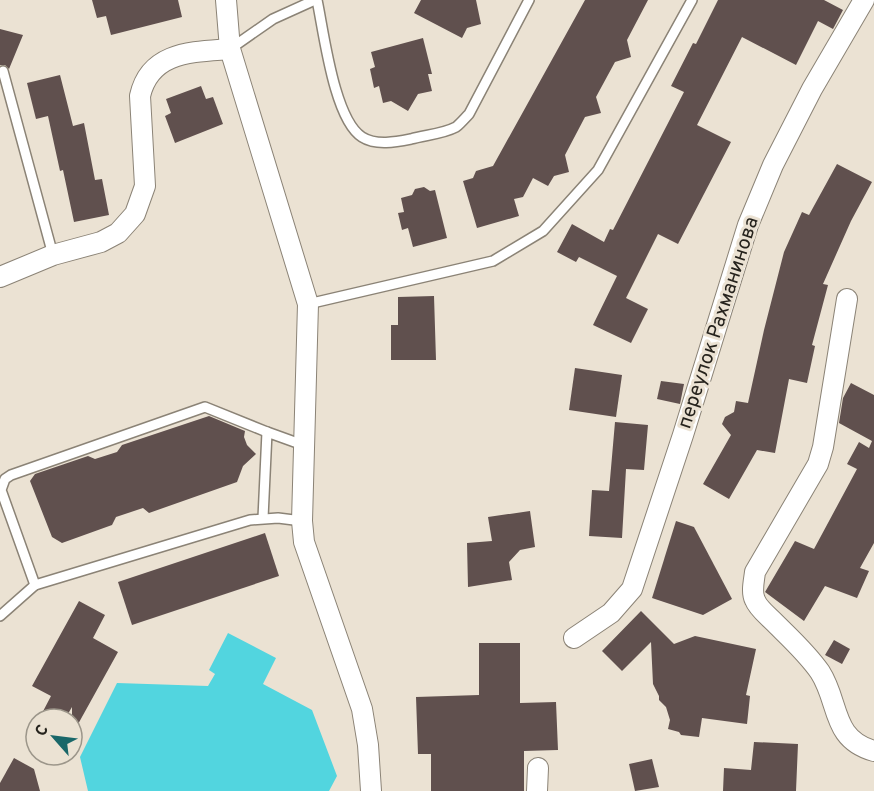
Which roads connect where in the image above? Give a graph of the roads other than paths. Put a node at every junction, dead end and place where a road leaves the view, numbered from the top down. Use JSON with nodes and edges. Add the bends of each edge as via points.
{"nodes":[{"id":1,"x":226,"y":0,"type":"edge"},
{"id":2,"x":316,"y":0,"type":"edge"},
{"id":3,"x":529,"y":0,"type":"edge"},
{"id":4,"x":692,"y":0,"type":"edge"},
{"id":5,"x":864,"y":0,"type":"edge"},
{"id":6,"x":230,"y":49,"type":"junction"},
{"id":7,"x":3,"y":71,"type":"dead end"},
{"id":8,"x":53,"y":255,"type":"junction"},
{"id":9,"x":0,"y":277,"type":"edge"},
{"id":10,"x":848,"y":299,"type":"dead end"},
{"id":11,"x":309,"y":304,"type":"junction"},
{"id":12,"x":267,"y":432,"type":"junction"},
{"id":13,"x":303,"y":445,"type":"junction"},
{"id":14,"x":263,"y":518,"type":"junction"},
{"id":15,"x":302,"y":522,"type":"junction"},
{"id":16,"x":35,"y":585,"type":"junction"},
{"id":17,"x":0,"y":616,"type":"edge"},
{"id":18,"x":574,"y":638,"type":"dead end"},
{"id":19,"x":874,"y":751,"type":"edge"},
{"id":20,"x":538,"y":768,"type":"dead end"},
{"id":21,"x":371,"y":791,"type":"edge"},
{"id":22,"x":537,"y":791,"type":"edge"}],
"edges":[{"from":1,"to":6,"type":"street"},
{"from":2,"to":3,"type":"lane","via":[[343,112],[363,138],[378,143],[445,131],[469,114]]},
{"from":2,"to":6,"type":"lane","via":[[273,19]]},
{"from":4,"to":11,"type":"lane","via":[[598,170],[543,231],[493,261]]},
{"from":5,"to":18,"type":"street","name":"переулок Рахманинова","via":[[812,89],[748,225],[632,589],[611,613]]},
{"from":6,"to":8,"type":"street","via":[[187,52],[156,66],[148,74],[140,96],[145,186],[135,214],[118,233]]},
{"from":6,"to":11,"type":"street"},
{"from":7,"to":8,"type":"lane"},
{"from":8,"to":9,"type":"street"},
{"from":10,"to":19,"type":"street","via":[[818,464],[755,572],[753,588],[760,608],[820,672],[838,722],[850,740]]},
{"from":11,"to":13,"type":"street"},
{"from":12,"to":13,"type":"lane"},
{"from":12,"to":14,"type":"lane"},
{"from":12,"to":16,"type":"lane","via":[[205,407],[11,475],[1,490]]},
{"from":13,"to":15,"type":"street"},
{"from":14,"to":15,"type":"lane"},
{"from":14,"to":16,"type":"lane"},
{"from":15,"to":21,"type":"street","via":[[310,563],[362,709]]},
{"from":16,"to":17,"type":"lane"},
{"from":20,"to":22,"type":"street"}]}
